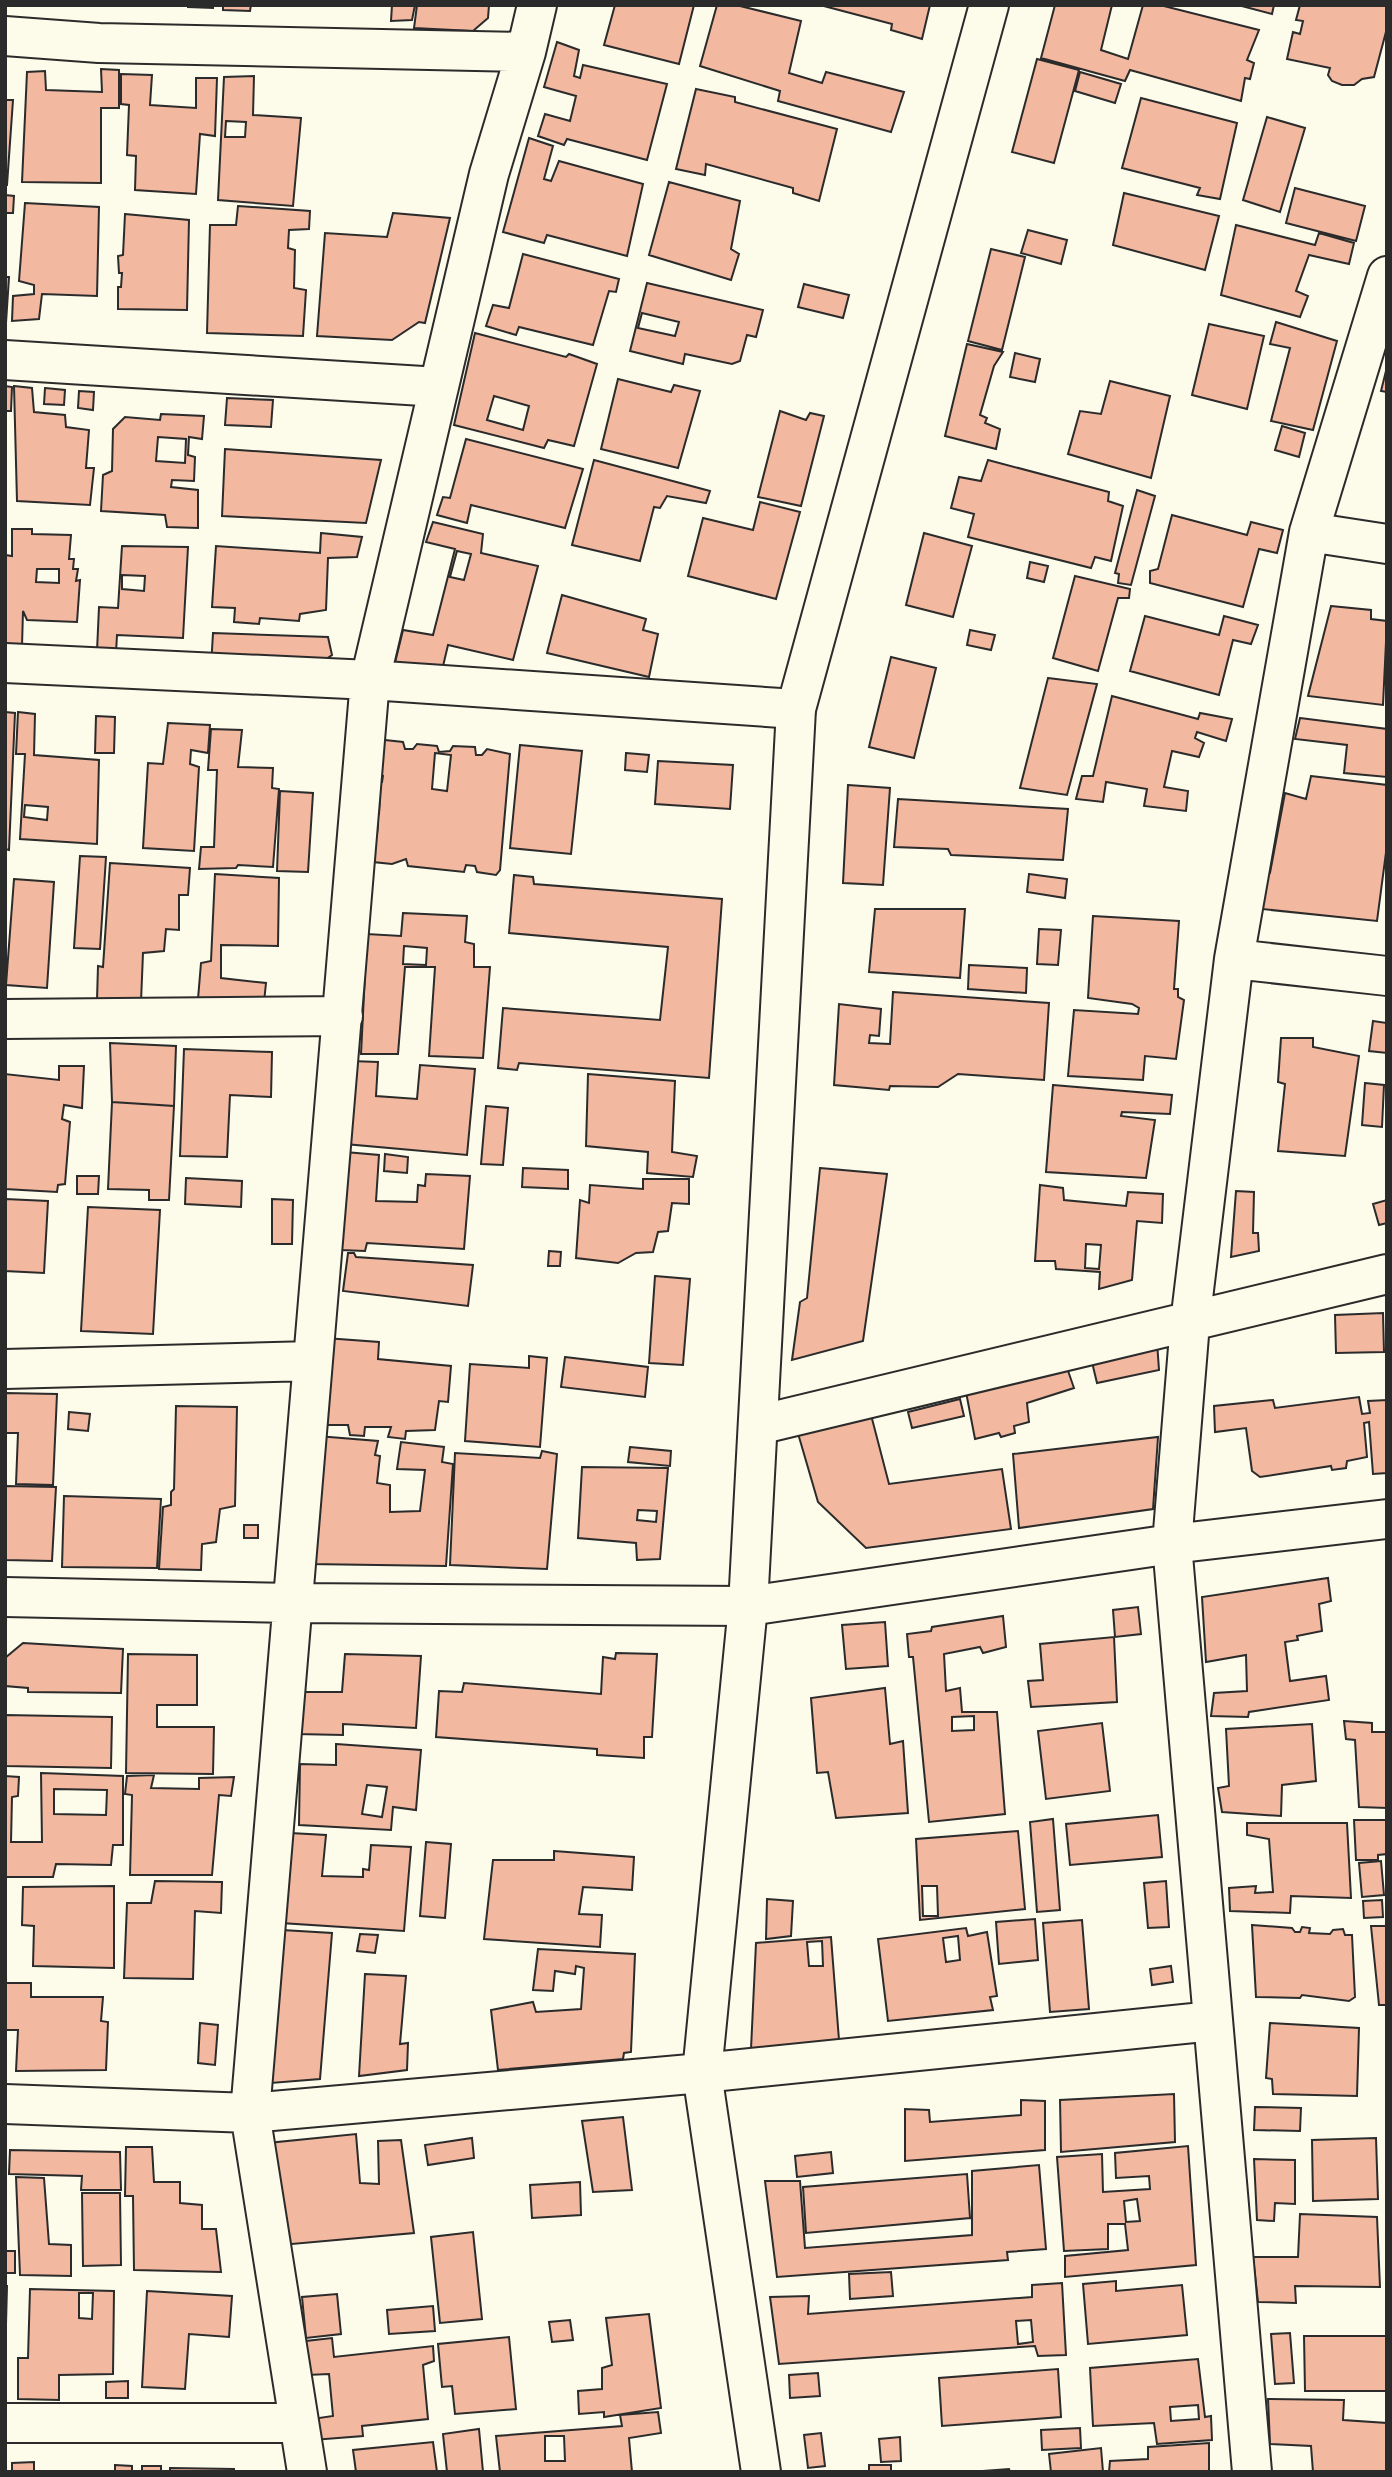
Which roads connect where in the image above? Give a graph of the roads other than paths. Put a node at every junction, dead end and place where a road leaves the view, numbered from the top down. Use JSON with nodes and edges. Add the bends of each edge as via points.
{"nodes":[{"id":1,"x":537,"y":5,"type":"edge"},
{"id":2,"x":989,"y":5,"type":"edge"},
{"id":3,"x":5,"y":36,"type":"edge"},
{"id":4,"x":526,"y":52,"type":"junction"},
{"id":5,"x":1387,"y":276,"type":"edge"},
{"id":6,"x":5,"y":360,"type":"edge"},
{"id":7,"x":439,"y":387,"type":"junction"},
{"id":8,"x":1309,"y":532,"type":"junction"},
{"id":9,"x":1387,"y":544,"type":"edge"},
{"id":10,"x":5,"y":663,"type":"edge"},
{"id":11,"x":370,"y":680,"type":"junction"},
{"id":12,"x":796,"y":709,"type":"junction"},
{"id":13,"x":1234,"y":959,"type":"junction"},
{"id":14,"x":1387,"y":976,"type":"edge"},
{"id":15,"x":343,"y":1016,"type":"junction"},
{"id":16,"x":5,"y":1019,"type":"edge"},
{"id":17,"x":1387,"y":1274,"type":"edge"},
{"id":18,"x":1190,"y":1323,"type":"junction"},
{"id":19,"x":313,"y":1361,"type":"junction"},
{"id":20,"x":5,"y":1369,"type":"edge"},
{"id":21,"x":758,"y":1425,"type":"junction"},
{"id":22,"x":1387,"y":1519,"type":"edge"},
{"id":23,"x":1172,"y":1544,"type":"junction"},
{"id":24,"x":5,"y":1597,"type":"edge"},
{"id":25,"x":293,"y":1603,"type":"junction"},
{"id":26,"x":748,"y":1606,"type":"junction"},
{"id":27,"x":1213,"y":2021,"type":"junction"},
{"id":28,"x":702,"y":2073,"type":"junction"},
{"id":29,"x":5,"y":2104,"type":"edge"},
{"id":30,"x":250,"y":2113,"type":"junction"},
{"id":31,"x":5,"y":2423,"type":"edge"},
{"id":32,"x":299,"y":2423,"type":"junction"},
{"id":33,"x":307,"y":2472,"type":"edge"},
{"id":34,"x":761,"y":2472,"type":"edge"},
{"id":35,"x":1252,"y":2472,"type":"edge"}],
"edges":[{"from":1,"to":4,"type":"street"},
{"from":2,"to":12,"type":"street"},
{"from":3,"to":4,"type":"street","via":[[99,43]]},
{"from":4,"to":7,"type":"street","via":[[489,174]]},
{"from":5,"to":8,"type":"street"},
{"from":6,"to":7,"type":"street"},
{"from":7,"to":11,"type":"street"},
{"from":8,"to":9,"type":"street"},
{"from":8,"to":13,"type":"street"},
{"from":10,"to":11,"type":"street"},
{"from":11,"to":12,"type":"street"},
{"from":11,"to":15,"type":"street"},
{"from":12,"to":21,"type":"street"},
{"from":13,"to":14,"type":"street"},
{"from":13,"to":18,"type":"street"},
{"from":15,"to":16,"type":"street"},
{"from":15,"to":19,"type":"street"},
{"from":17,"to":18,"type":"street"},
{"from":18,"to":21,"type":"street"},
{"from":18,"to":23,"type":"street"},
{"from":19,"to":20,"type":"street"},
{"from":19,"to":25,"type":"street"},
{"from":21,"to":26,"type":"street"},
{"from":22,"to":23,"type":"street"},
{"from":23,"to":26,"type":"street"},
{"from":23,"to":27,"type":"street"},
{"from":24,"to":25,"type":"street"},
{"from":25,"to":26,"type":"street"},
{"from":25,"to":30,"type":"street"},
{"from":26,"to":28,"type":"street"},
{"from":27,"to":28,"type":"street"},
{"from":27,"to":35,"type":"street"},
{"from":28,"to":30,"type":"street"},
{"from":28,"to":34,"type":"street"},
{"from":29,"to":30,"type":"street"},
{"from":30,"to":32,"type":"street"},
{"from":31,"to":32,"type":"street"},
{"from":32,"to":33,"type":"street"}]}
